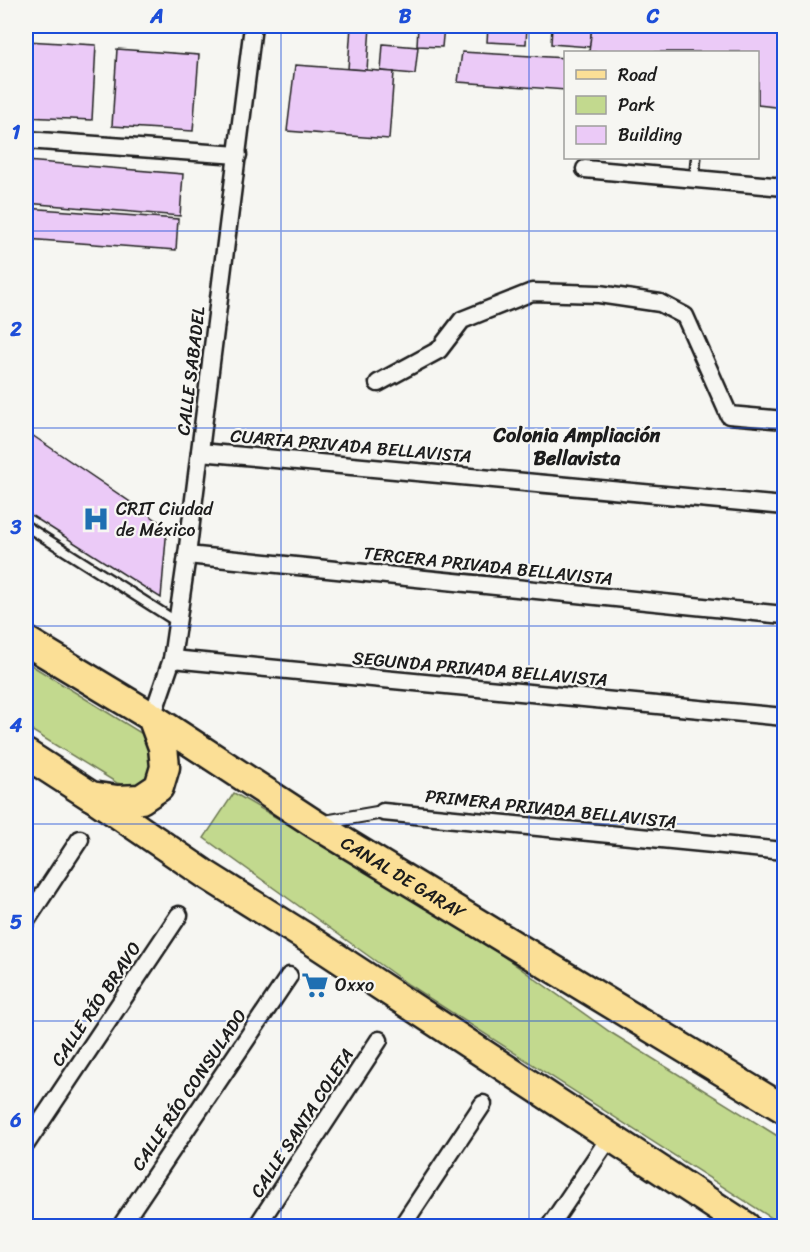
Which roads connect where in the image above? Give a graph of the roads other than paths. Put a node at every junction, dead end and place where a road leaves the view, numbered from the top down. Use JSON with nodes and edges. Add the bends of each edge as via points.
{"nodes":[{"id":1,"x":253,"y":26,"type":"edge"},
{"id":2,"x":26,"y":140,"type":"edge"},
{"id":3,"x":238,"y":155,"type":"junction"},
{"id":4,"x":696,"y":159,"type":"edge"},
{"id":5,"x":585,"y":169,"type":"dead end"},
{"id":6,"x":694,"y":181,"type":"junction"},
{"id":7,"x":784,"y":187,"type":"edge"},
{"id":8,"x":378,"y":383,"type":"dead end"},
{"id":9,"x":784,"y":420,"type":"edge"},
{"id":10,"x":200,"y":452,"type":"junction"},
{"id":11,"x":784,"y":506,"type":"edge"},
{"id":12,"x":26,"y":526,"type":"edge"},
{"id":13,"x":187,"y":555,"type":"junction"},
{"id":14,"x":784,"y":615,"type":"edge"},
{"id":15,"x":177,"y":623,"type":"junction"},
{"id":16,"x":26,"y":641,"type":"edge"},
{"id":17,"x":172,"y":659,"type":"junction"},
{"id":18,"x":152,"y":717,"type":"junction"},
{"id":19,"x":784,"y":717,"type":"edge"},
{"id":20,"x":26,"y":754,"type":"edge"},
{"id":21,"x":92,"y":796,"type":"junction"},
{"id":22,"x":383,"y":812,"type":"joint"},
{"id":23,"x":315,"y":824,"type":"junction"},
{"id":24,"x":80,"y":839,"type":"dead end"},
{"id":25,"x":784,"y":851,"type":"edge"},
{"id":26,"x":179,"y":915,"type":"dead end"},
{"id":27,"x":26,"y":921,"type":"edge"},
{"id":28,"x":290,"y":976,"type":"dead end"},
{"id":29,"x":379,"y":1040,"type":"dead end"},
{"id":30,"x":483,"y":1104,"type":"dead end"},
{"id":31,"x":784,"y":1109,"type":"edge"},
{"id":32,"x":610,"y":1137,"type":"junction"},
{"id":33,"x":26,"y":1144,"type":"edge"},
{"id":34,"x":121,"y":1227,"type":"edge"},
{"id":35,"x":257,"y":1227,"type":"edge"},
{"id":36,"x":402,"y":1227,"type":"edge"},
{"id":37,"x":550,"y":1227,"type":"edge"},
{"id":38,"x":746,"y":1227,"type":"edge"}],
"edges":[{"from":1,"to":3,"type":"street","name":"CALLE SABADEL"},
{"from":2,"to":3,"type":"street"},
{"from":3,"to":10,"type":"street","name":"CALLE SABADEL"},
{"from":4,"to":6,"type":"lane"},
{"from":5,"to":6,"type":"street"},
{"from":6,"to":7,"type":"street"},
{"from":8,"to":9,"type":"street","via":[[439,350],[462,320],[532,292],[599,294],[660,303],[685,316],[729,415]]},
{"from":10,"to":11,"type":"street","name":"CUARTA PRIVADA BELLAVISTA"},
{"from":10,"to":13,"type":"street","name":"CALLE SABADEL"},
{"from":12,"to":15,"type":"lane"},
{"from":13,"to":14,"type":"street","name":"TERCERA PRIVADA BELLAVISTA"},
{"from":13,"to":15,"type":"street","name":"CALLE SABADEL"},
{"from":15,"to":17,"type":"street","name":"CALLE SABADEL"},
{"from":16,"to":18,"type":"highway","name":"CANAL DE GARAY"},
{"from":17,"to":18,"type":"street","name":"CALLE SABADEL"},
{"from":17,"to":19,"type":"street","name":"SEGUNDA PRIVADA BELLAVISTA"},
{"from":18,"to":21,"type":"highway","via":[[163,747],[165,767],[159,787],[141,799]]},
{"from":18,"to":23,"type":"main road","name":"CANAL DE GARAY"},
{"from":20,"to":21,"type":"highway"},
{"from":21,"to":32,"type":"main road","via":[[205,874]]},
{"from":22,"to":23,"type":"street","name":"PRIMERA PRIVADA BELLAVISTA"},
{"from":22,"to":25,"type":"street","name":"PRIMERA PRIVADA BELLAVISTA"},
{"from":23,"to":31,"type":"main road","name":"CANAL DE GARAY"},
{"from":24,"to":27,"type":"street"},
{"from":26,"to":33,"type":"street","name":"CALLE RÍO BRAVO"},
{"from":28,"to":34,"type":"street","name":"CALLE RÍO CONSULADO"},
{"from":29,"to":35,"type":"street","name":"CALLE SANTA COLETA"},
{"from":30,"to":36,"type":"street"},
{"from":32,"to":37,"type":"street"},
{"from":32,"to":38,"type":"main road"}]}
